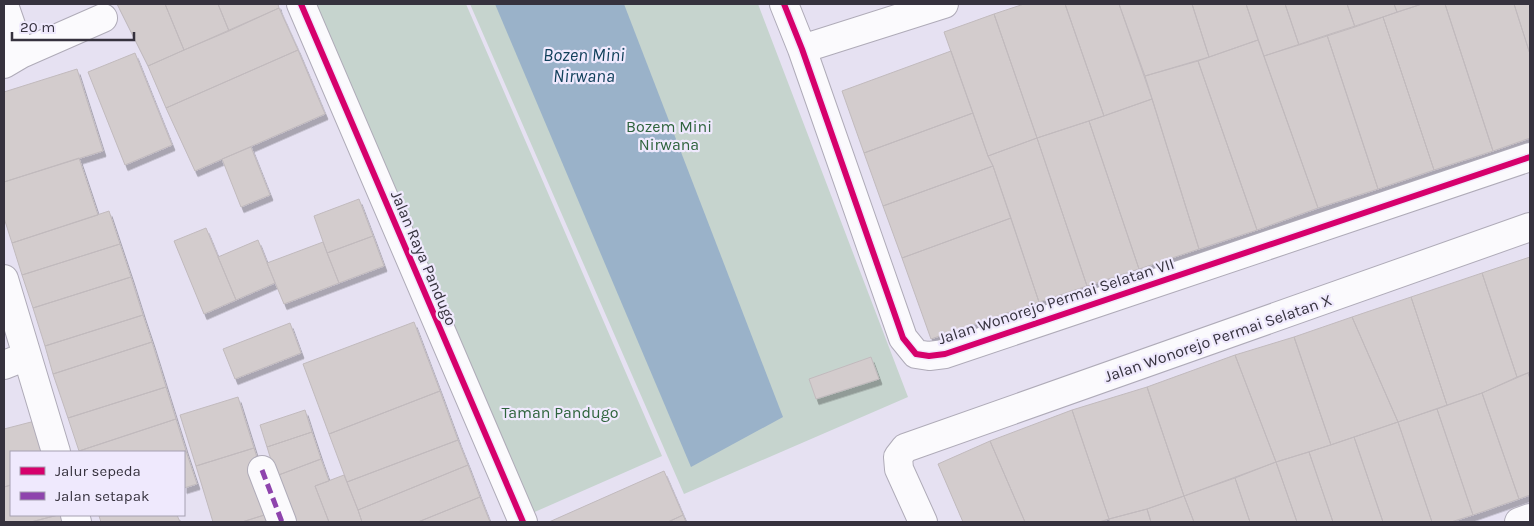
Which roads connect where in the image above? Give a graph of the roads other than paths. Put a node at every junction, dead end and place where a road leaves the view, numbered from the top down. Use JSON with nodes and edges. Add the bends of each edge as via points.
{"nodes":[{"id":1,"x":301,"y":4,"type":"edge"},
{"id":2,"x":784,"y":4,"type":"edge"},
{"id":3,"x":944,"y":4,"type":"edge"},
{"id":4,"x":4,"y":5,"type":"edge"},
{"id":5,"x":104,"y":18,"type":"dead end"},
{"id":6,"x":802,"y":49,"type":"junction"},
{"id":7,"x":12,"y":59,"type":"edge"},
{"id":8,"x":1530,"y":157,"type":"edge"},
{"id":9,"x":1530,"y":227,"type":"edge"},
{"id":10,"x":4,"y":279,"type":"edge"},
{"id":11,"x":15,"y":360,"type":"edge"},
{"id":12,"x":56,"y":451,"type":"edge"},
{"id":13,"x":262,"y":470,"type":"dead end"},
{"id":14,"x":1530,"y":518,"type":"edge"},
{"id":15,"x":282,"y":522,"type":"edge"},
{"id":16,"x":523,"y":522,"type":"edge"},
{"id":17,"x":924,"y":522,"type":"edge"},
{"id":18,"x":1519,"y":522,"type":"edge"}],
"edges":[{"from":1,"to":16,"type":"street","name":"Jalan Raya Pandugo"},
{"from":2,"to":6,"type":"street","name":"Jalan Wonorejo Permai Selatan VII"},
{"from":3,"to":6,"type":"street"},
{"from":4,"to":7,"type":"street"},
{"from":5,"to":7,"type":"street"},
{"from":6,"to":8,"type":"street","name":"Jalan Wonorejo Permai Selatan VII","via":[[903,338],[916,354],[945,354]]},
{"from":9,"to":17,"type":"street","name":"Jalan Wonorejo Permai Selatan X","via":[[905,448],[898,457],[899,469]]},
{"from":10,"to":11,"type":"street"},
{"from":11,"to":12,"type":"street"},
{"from":13,"to":15,"type":"street"},
{"from":14,"to":18,"type":"street"}]}
